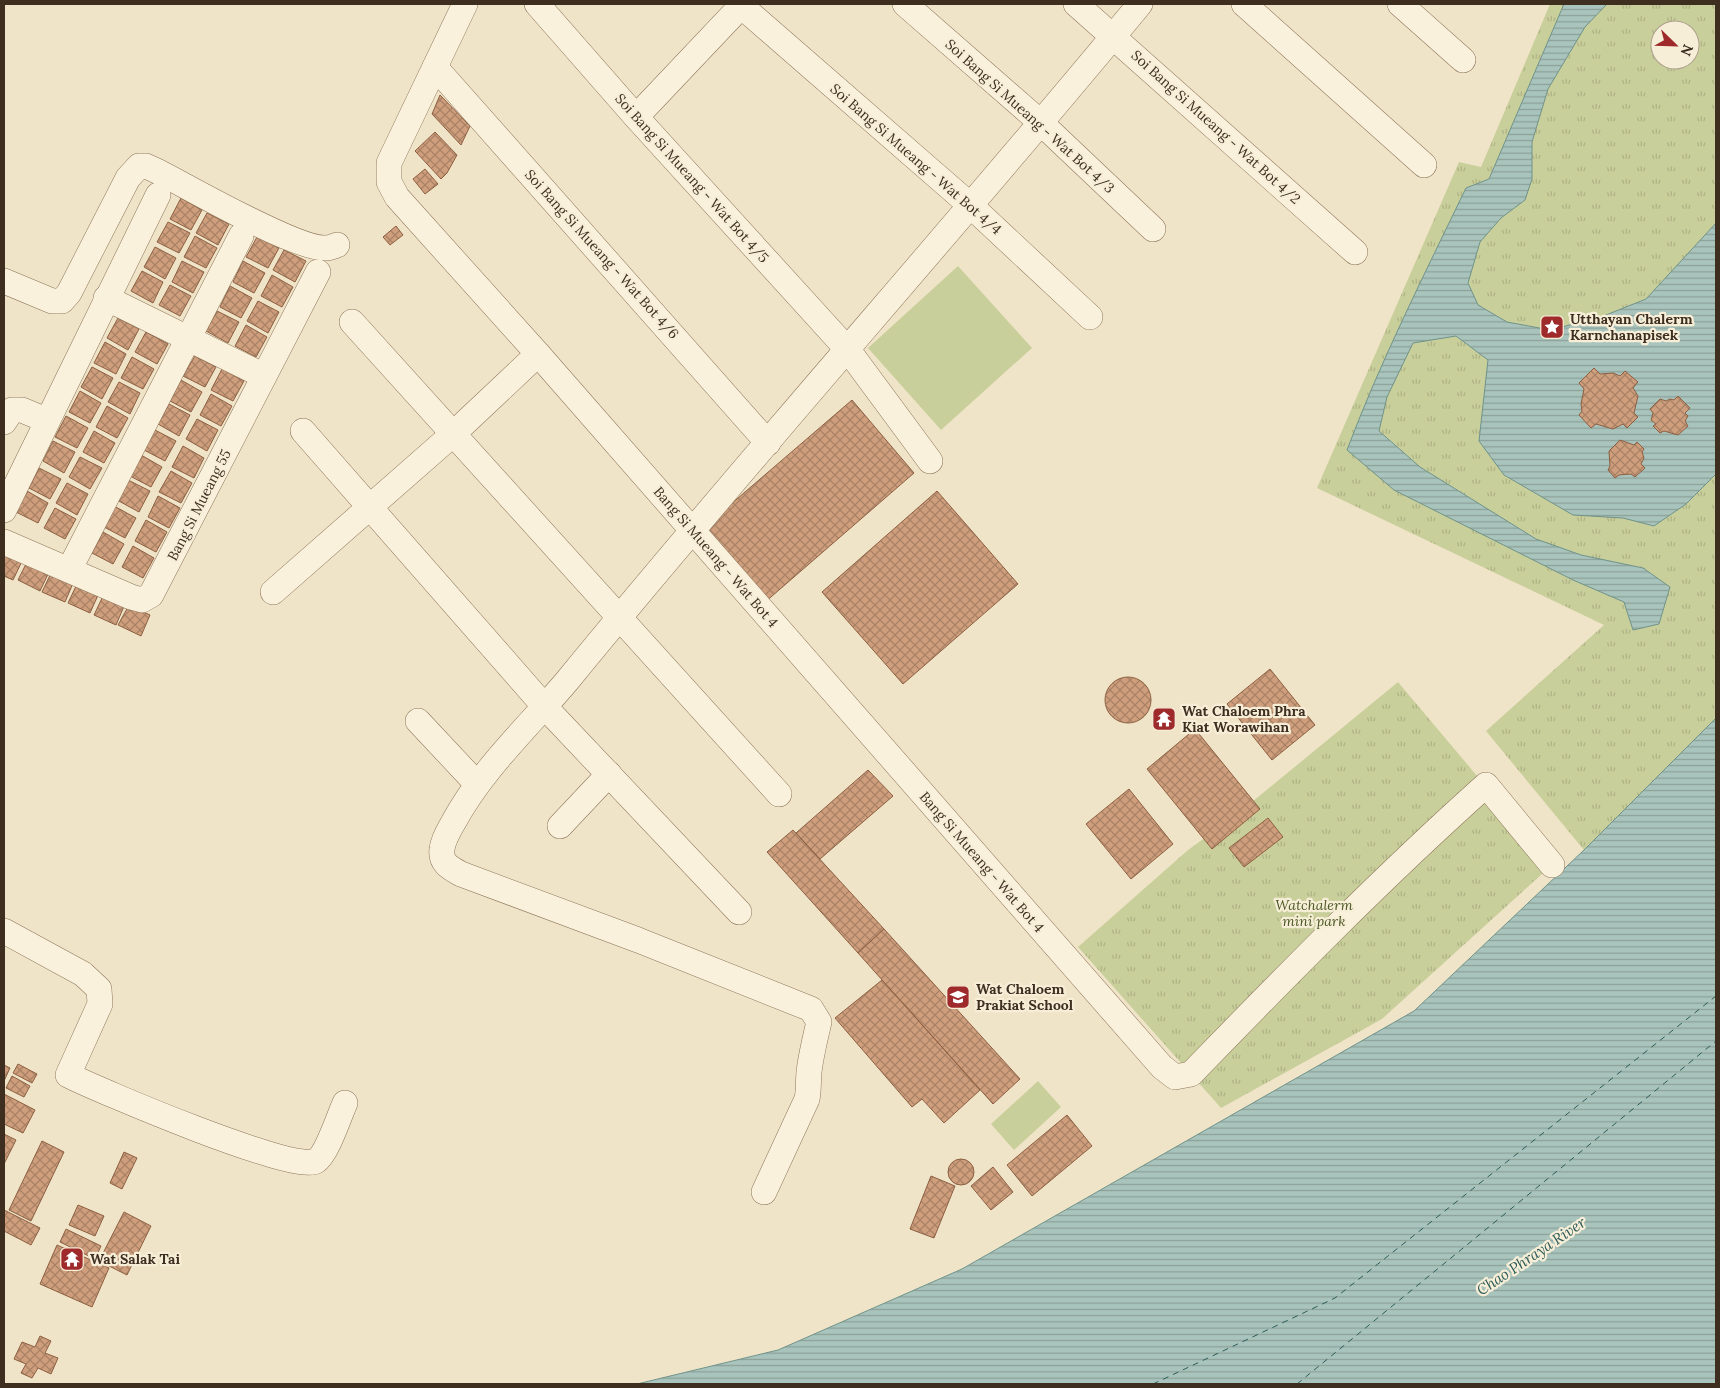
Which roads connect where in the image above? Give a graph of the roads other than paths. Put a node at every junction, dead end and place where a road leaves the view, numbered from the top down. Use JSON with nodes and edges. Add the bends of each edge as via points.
{"nodes":[{"id":1,"x":465,"y":4,"type":"edge"},
{"id":2,"x":537,"y":4,"type":"edge"},
{"id":3,"x":741,"y":4,"type":"edge"},
{"id":4,"x":905,"y":4,"type":"edge"},
{"id":5,"x":1076,"y":4,"type":"edge"},
{"id":6,"x":1140,"y":4,"type":"edge"},
{"id":7,"x":1244,"y":4,"type":"edge"},
{"id":8,"x":1400,"y":4,"type":"edge"},
{"id":9,"x":1113,"y":36,"type":"junction"},
{"id":10,"x":1463,"y":60,"type":"dead end"},
{"id":11,"x":435,"y":67,"type":"junction"},
{"id":12,"x":636,"y":117,"type":"junction"},
{"id":13,"x":1040,"y":122,"type":"junction"},
{"id":14,"x":1424,"y":165,"type":"dead end"},
{"id":15,"x":158,"y":195,"type":"dead end"},
{"id":16,"x":970,"y":205,"type":"junction"},
{"id":17,"x":1154,"y":229,"type":"dead end"},
{"id":18,"x":241,"y":236,"type":"dead end"},
{"id":19,"x":337,"y":245,"type":"dead end"},
{"id":20,"x":1355,"y":252,"type":"dead end"},
{"id":21,"x":318,"y":272,"type":"dead end"},
{"id":22,"x":4,"y":281,"type":"edge"},
{"id":23,"x":106,"y":298,"type":"junction"},
{"id":24,"x":1090,"y":317,"type":"dead end"},
{"id":25,"x":352,"y":322,"type":"dead end"},
{"id":26,"x":189,"y":338,"type":"junction"},
{"id":27,"x":848,"y":350,"type":"junction"},
{"id":28,"x":538,"y":354,"type":"junction"},
{"id":29,"x":264,"y":376,"type":"junction"},
{"id":30,"x":46,"y":420,"type":"junction"},
{"id":31,"x":4,"y":422,"type":"edge"},
{"id":32,"x":303,"y":431,"type":"dead end"},
{"id":33,"x":452,"y":435,"type":"junction"},
{"id":34,"x":768,"y":443,"type":"junction"},
{"id":35,"x":930,"y":461,"type":"dead end"},
{"id":36,"x":369,"y":506,"type":"junction"},
{"id":37,"x":4,"y":510,"type":"edge"},
{"id":38,"x":691,"y":529,"type":"junction"},
{"id":39,"x":4,"y":542,"type":"edge"},
{"id":40,"x":69,"y":570,"type":"junction"},
{"id":41,"x":273,"y":592,"type":"dead end"},
{"id":42,"x":618,"y":618,"type":"junction"},
{"id":43,"x":545,"y":707,"type":"junction"},
{"id":44,"x":418,"y":721,"type":"dead end"},
{"id":45,"x":609,"y":774,"type":"junction"},
{"id":46,"x":477,"y":784,"type":"junction"},
{"id":47,"x":779,"y":794,"type":"dead end"},
{"id":48,"x":560,"y":826,"type":"dead end"},
{"id":49,"x":1552,"y":865,"type":"dead end"},
{"id":50,"x":739,"y":912,"type":"dead end"},
{"id":51,"x":4,"y":931,"type":"edge"},
{"id":52,"x":345,"y":1103,"type":"dead end"},
{"id":53,"x":764,"y":1192,"type":"dead end"}],
"edges":[{"from":1,"to":11,"type":"street","name":"Bang Si Mueang - Wat Bot 4"},
{"from":2,"to":12,"type":"street","name":"Soi Bang Si Mueang - Wat Bot 4/5"},
{"from":3,"to":12,"type":"street"},
{"from":3,"to":16,"type":"street","name":"Soi Bang Si Mueang - Wat Bot 4/4"},
{"from":4,"to":13,"type":"street","name":"Soi Bang Si Mueang - Wat Bot 4/3"},
{"from":5,"to":9,"type":"street","name":"Soi Bang Si Mueang - Wat Bot 4/2"},
{"from":6,"to":9,"type":"street"},
{"from":7,"to":14,"type":"street"},
{"from":8,"to":10,"type":"street"},
{"from":9,"to":13,"type":"street"},
{"from":9,"to":20,"type":"street","name":"Soi Bang Si Mueang - Wat Bot 4/2"},
{"from":11,"to":28,"type":"street","name":"Bang Si Mueang - Wat Bot 4","via":[[389,163],[389,182],[397,197]]},
{"from":11,"to":34,"type":"street","name":"Soi Bang Si Mueang - Wat Bot 4/6"},
{"from":12,"to":27,"type":"street","name":"Soi Bang Si Mueang - Wat Bot 4/5"},
{"from":13,"to":16,"type":"street"},
{"from":13,"to":17,"type":"street","name":"Soi Bang Si Mueang - Wat Bot 4/3"},
{"from":15,"to":23,"type":"street"},
{"from":16,"to":24,"type":"street","name":"Soi Bang Si Mueang - Wat Bot 4/4"},
{"from":16,"to":27,"type":"street"},
{"from":18,"to":26,"type":"street"},
{"from":19,"to":22,"type":"street","via":[[326,248],[299,241],[159,172],[139,166],[128,178],[62,301],[52,301]]},
{"from":21,"to":29,"type":"street","name":"Bang Si Mueang 55"},
{"from":23,"to":26,"type":"street"},
{"from":23,"to":30,"type":"street"},
{"from":25,"to":33,"type":"street"},
{"from":26,"to":29,"type":"street"},
{"from":26,"to":40,"type":"street"},
{"from":27,"to":34,"type":"street"},
{"from":27,"to":35,"type":"street","name":"Soi Bang Si Mueang - Wat Bot 4/5"},
{"from":28,"to":33,"type":"street"},
{"from":28,"to":38,"type":"street","name":"Bang Si Mueang - Wat Bot 4"},
{"from":29,"to":40,"type":"street","name":"Bang Si Mueang 55","via":[[151,595],[142,600],[131,597]]},
{"from":30,"to":31,"type":"street","via":[[22,410],[12,410]]},
{"from":30,"to":37,"type":"street"},
{"from":32,"to":36,"type":"street"},
{"from":33,"to":36,"type":"street"},
{"from":33,"to":42,"type":"street"},
{"from":34,"to":38,"type":"street"},
{"from":36,"to":41,"type":"street"},
{"from":36,"to":43,"type":"street"},
{"from":38,"to":42,"type":"street"},
{"from":38,"to":49,"type":"street","name":"Bang Si Mueang - Wat Bot 4","via":[[1001,885],[1174,1077],[1191,1074],[1428,836],[1486,786]]},
{"from":39,"to":40,"type":"street","name":"Bang Si Mueang 55"},
{"from":42,"to":43,"type":"street"},
{"from":42,"to":47,"type":"street"},
{"from":43,"to":45,"type":"street"},
{"from":43,"to":46,"type":"street"},
{"from":44,"to":46,"type":"street"},
{"from":45,"to":48,"type":"street"},
{"from":45,"to":50,"type":"street"},
{"from":46,"to":53,"type":"street","via":[[442,848],[443,860],[448,866],[461,874],[812,1009],[819,1022],[811,1055],[810,1088]]},
{"from":51,"to":52,"type":"street","via":[[83,974],[98,989],[100,1004],[68,1075],[89,1086],[211,1133],[309,1164],[324,1152]]}]}
